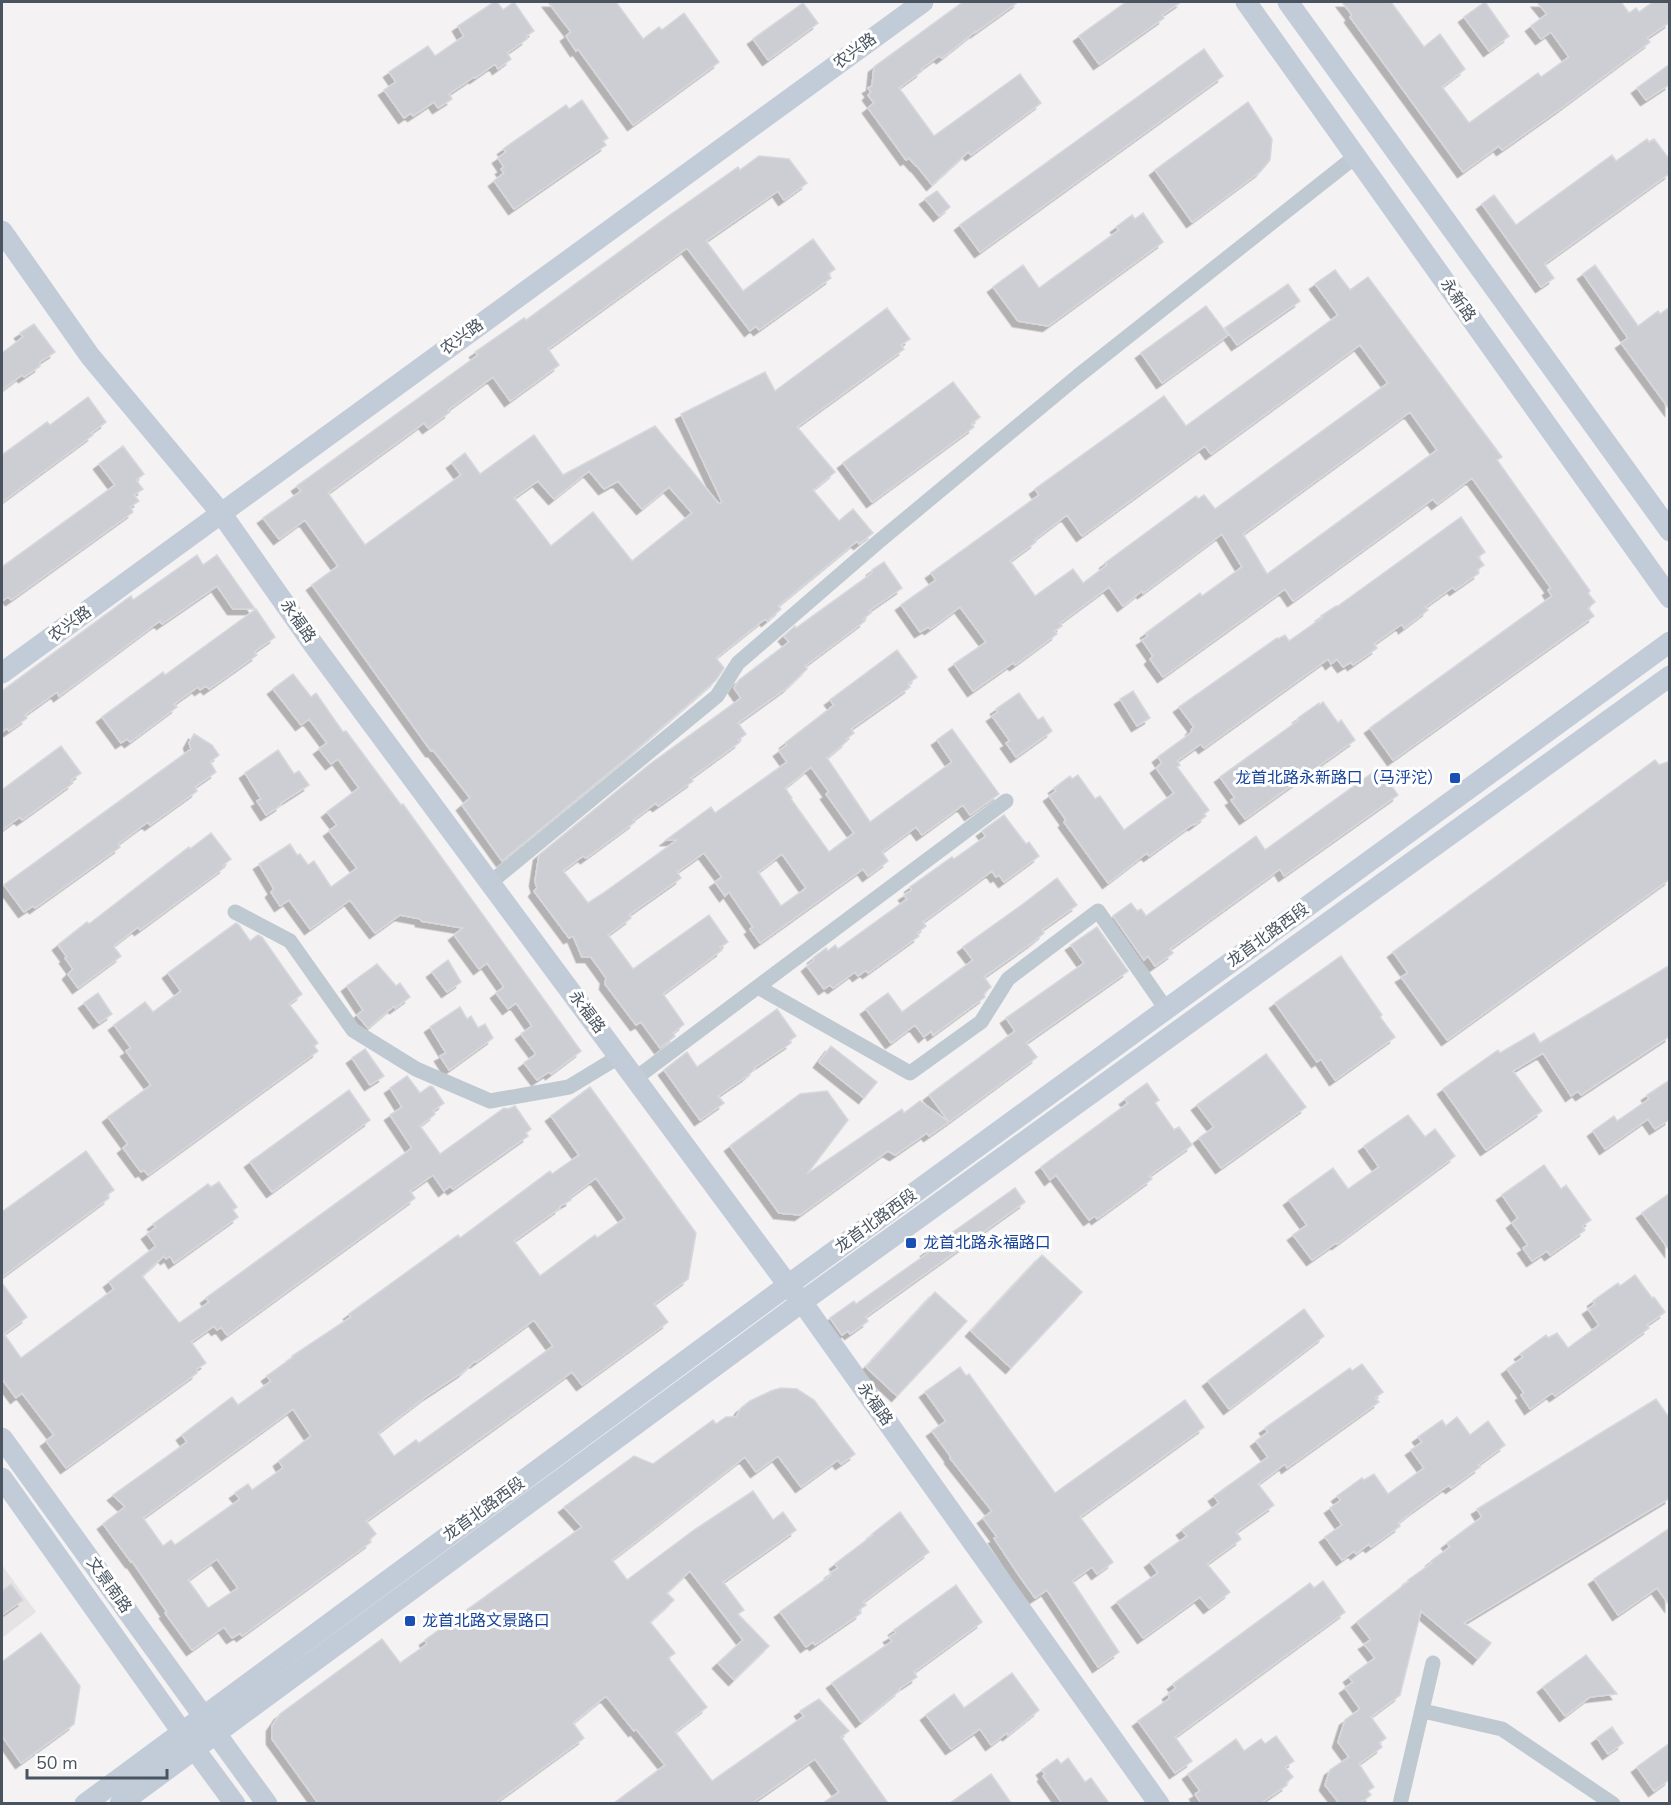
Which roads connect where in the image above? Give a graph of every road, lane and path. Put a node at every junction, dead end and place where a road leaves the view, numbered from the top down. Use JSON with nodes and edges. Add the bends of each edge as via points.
{"nodes":[{"id":1,"x":923,"y":2,"type":"edge"},
{"id":2,"x":1246,"y":2,"type":"edge"},
{"id":3,"x":1288,"y":2,"type":"edge"},
{"id":4,"x":1356,"y":156,"type":"junction"},
{"id":5,"x":2,"y":231,"type":"edge"},
{"id":6,"x":221,"y":513,"type":"junction"},
{"id":7,"x":1670,"y":531,"type":"edge"},
{"id":8,"x":1670,"y":598,"type":"edge"},
{"id":9,"x":1670,"y":642,"type":"edge"},
{"id":10,"x":2,"y":673,"type":"edge"},
{"id":11,"x":1670,"y":676,"type":"edge"},
{"id":12,"x":1006,"y":801,"type":"dead end"},
{"id":13,"x":491,"y":882,"type":"junction"},
{"id":14,"x":235,"y":912,"type":"dead end"},
{"id":15,"x":758,"y":987,"type":"junction"},
{"id":16,"x":1166,"y":1009,"type":"junction"},
{"id":17,"x":620,"y":1056,"type":"junction"},
{"id":18,"x":636,"y":1078,"type":"junction"},
{"id":19,"x":788,"y":1285,"type":"junction"},
{"id":20,"x":802,"y":1302,"type":"junction"},
{"id":21,"x":2,"y":1438,"type":"edge"},
{"id":22,"x":2,"y":1478,"type":"edge"},
{"id":23,"x":1433,"y":1663,"type":"dead end"},
{"id":24,"x":1423,"y":1711,"type":"junction"},
{"id":25,"x":204,"y":1715,"type":"junction"},
{"id":26,"x":217,"y":1733,"type":"junction"},
{"id":27,"x":189,"y":1741,"type":"junction"},
{"id":28,"x":85,"y":1803,"type":"edge"},
{"id":29,"x":120,"y":1803,"type":"edge"},
{"id":30,"x":235,"y":1803,"type":"edge"},
{"id":31,"x":267,"y":1803,"type":"edge"},
{"id":32,"x":1159,"y":1803,"type":"edge"},
{"id":33,"x":1400,"y":1803,"type":"edge"},
{"id":34,"x":1613,"y":1803,"type":"edge"}],
"edges":[{"from":1,"to":6,"type":"street","name":"农兴路"},
{"from":2,"to":4,"type":"street","name":"永新路"},
{"from":3,"to":7,"type":"street"},
{"from":4,"to":8,"type":"street","name":"永新路"},
{"from":4,"to":13,"type":"street","via":[[1078,376],[878,543],[738,663],[717,696]]},
{"from":5,"to":6,"type":"street","name":"永福路","via":[[90,356]]},
{"from":6,"to":10,"type":"street","name":"农兴路"},
{"from":6,"to":13,"type":"street","name":"永福路","via":[[313,644]]},
{"from":9,"to":16,"type":"street","name":"龙首北路西段"},
{"from":11,"to":20,"type":"street","name":"龙首北路西段"},
{"from":12,"to":15,"type":"street"},
{"from":13,"to":17,"type":"street","name":"永福路"},
{"from":14,"to":17,"type":"street","via":[[290,941],[353,1030],[416,1070],[490,1101],[569,1087]]},
{"from":15,"to":16,"type":"street","via":[[910,1073],[981,1022],[1008,979],[1098,911]]},
{"from":15,"to":18,"type":"street"},
{"from":16,"to":19,"type":"street","name":"龙首北路西段"},
{"from":17,"to":18,"type":"street","name":"永福路"},
{"from":18,"to":19,"type":"street","name":"永福路"},
{"from":19,"to":20,"type":"street","name":"永福路"},
{"from":19,"to":25,"type":"street","name":"龙首北路西段"},
{"from":20,"to":26,"type":"street","name":"龙首北路西段"},
{"from":20,"to":32,"type":"street","name":"永福路"},
{"from":21,"to":25,"type":"street","name":"文景南路"},
{"from":22,"to":27,"type":"street","name":"文景南路"},
{"from":23,"to":24,"type":"street"},
{"from":24,"to":33,"type":"street"},
{"from":24,"to":34,"type":"street","via":[[1502,1729]]},
{"from":25,"to":26,"type":"street","name":"文景南路"},
{"from":25,"to":27,"type":"street","name":"龙首北路西段"},
{"from":26,"to":27,"type":"street","name":"龙首北路西段"},
{"from":26,"to":31,"type":"street","name":"文景南路"},
{"from":27,"to":28,"type":"street","name":"龙首北路西段"},
{"from":27,"to":29,"type":"street","name":"龙首北路西段"},
{"from":27,"to":30,"type":"street","name":"文景南路"}]}
